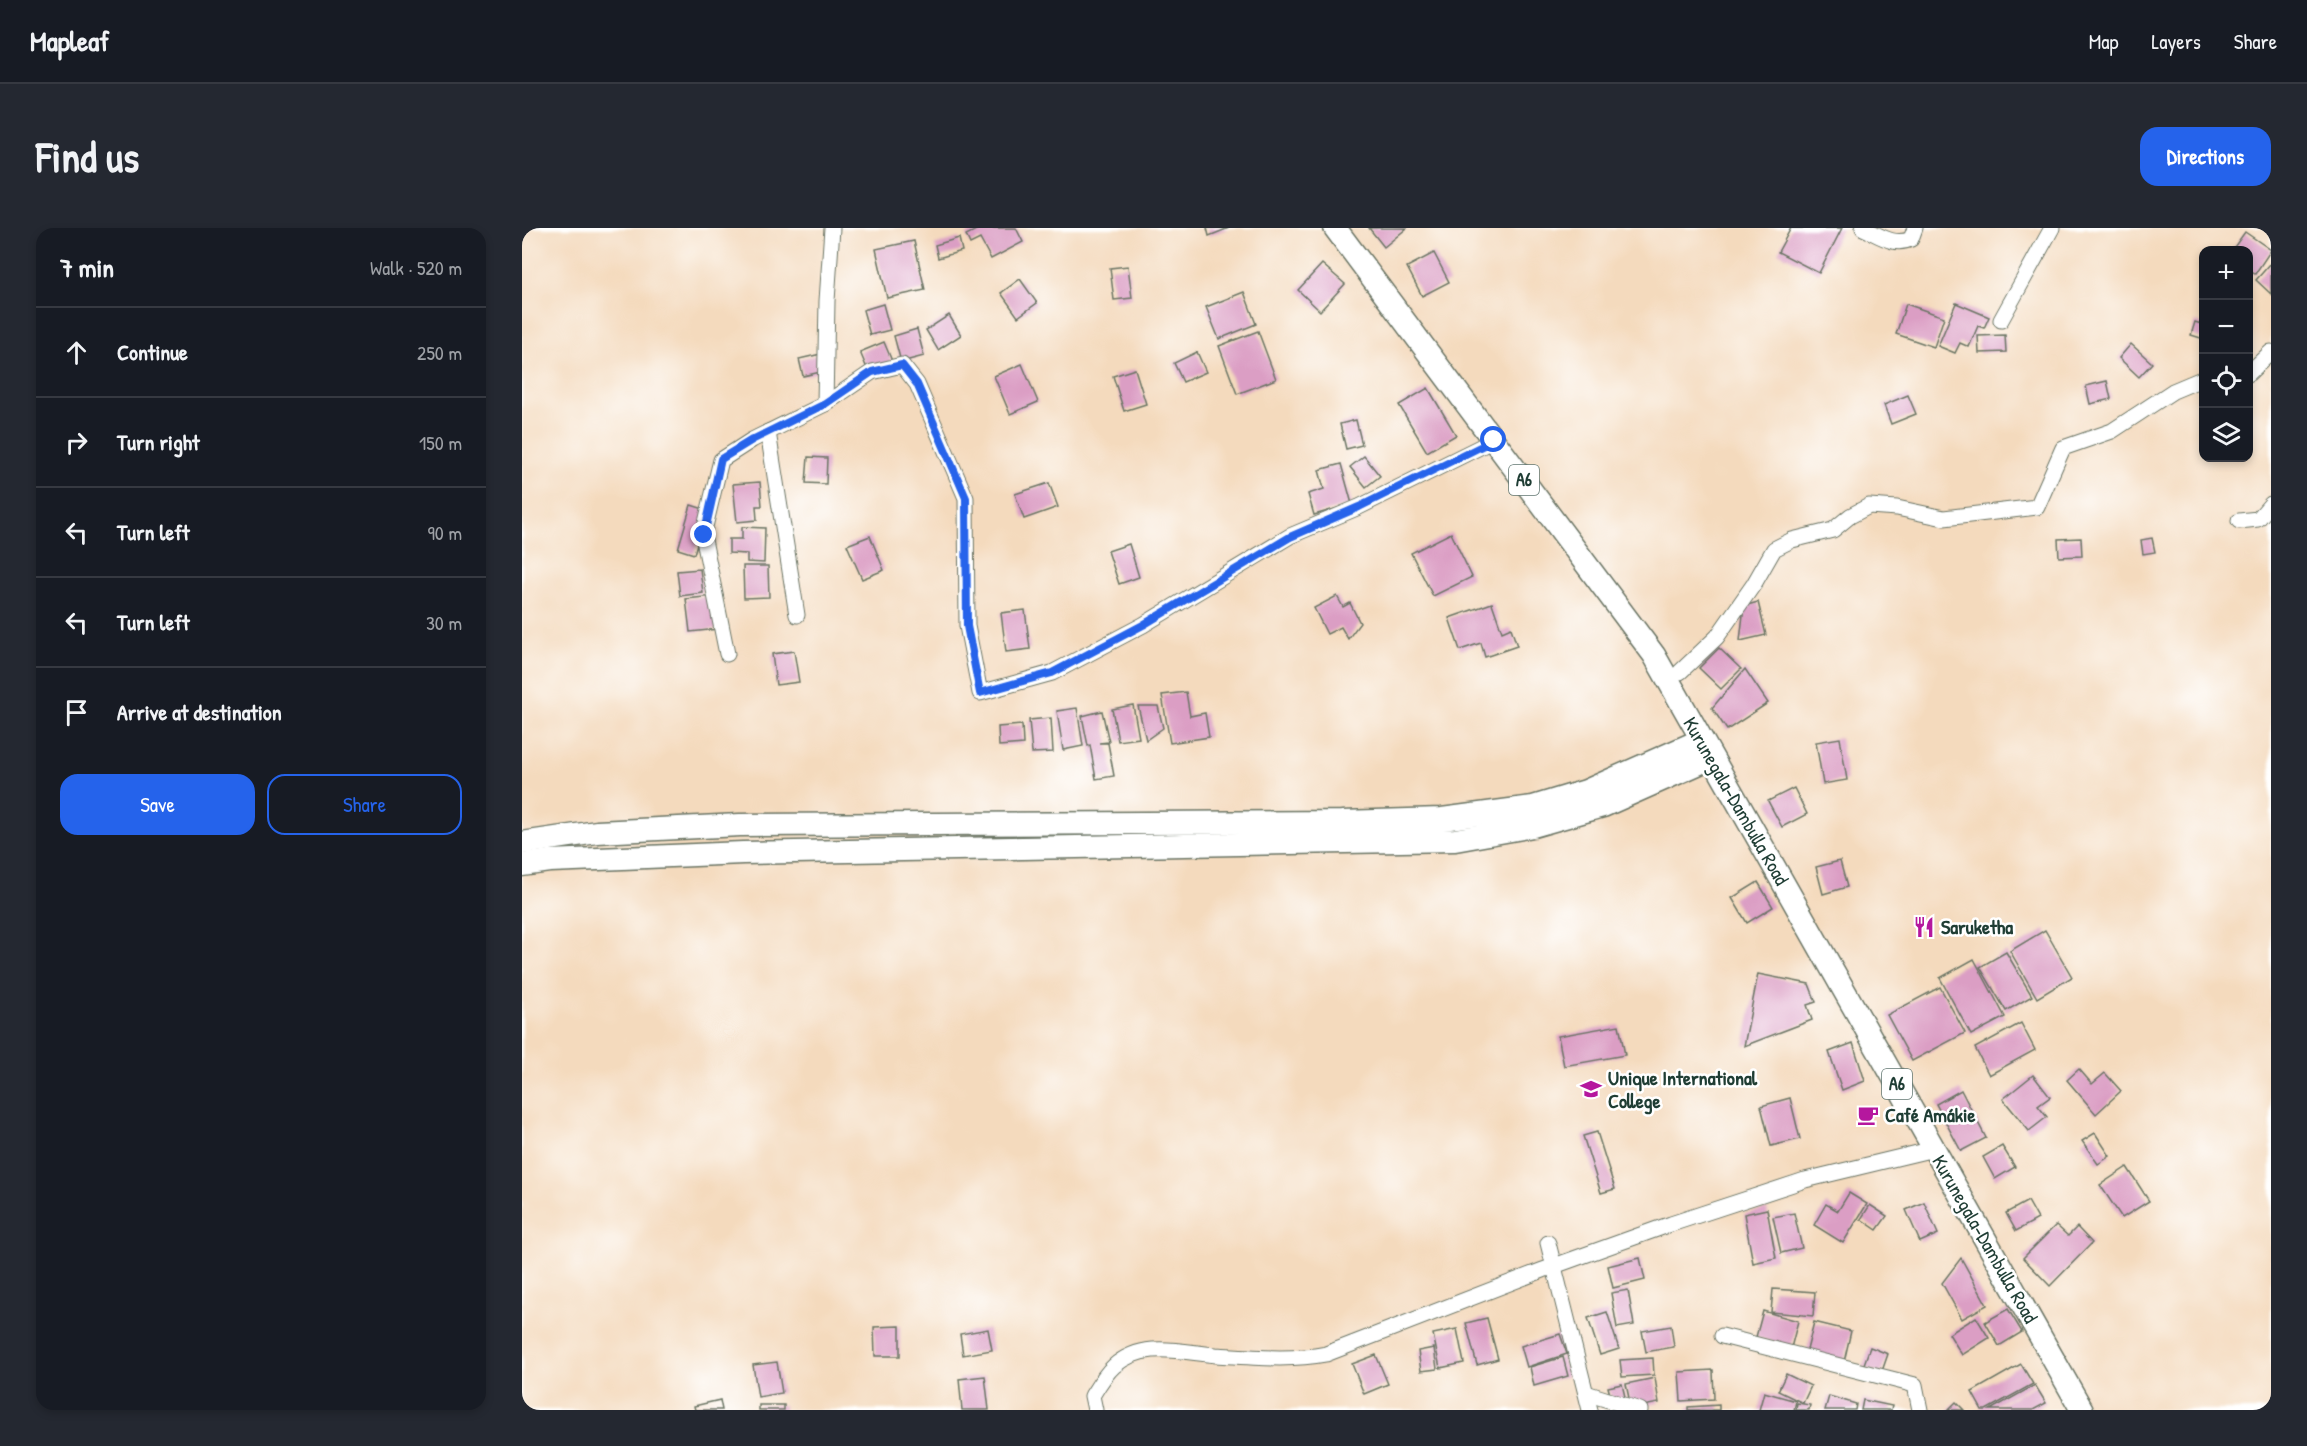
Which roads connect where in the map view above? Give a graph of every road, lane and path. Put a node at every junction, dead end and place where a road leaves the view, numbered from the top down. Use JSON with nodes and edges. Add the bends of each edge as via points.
{"nodes":[{"id":1,"x":832,"y":228,"type":"edge"},
{"id":2,"x":1335,"y":228,"type":"edge"},
{"id":3,"x":1863,"y":228,"type":"edge"},
{"id":4,"x":1915,"y":228,"type":"edge"},
{"id":5,"x":2052,"y":228,"type":"edge"},
{"id":6,"x":2001,"y":320,"type":"dead end"},
{"id":7,"x":2271,"y":352,"type":"edge"},
{"id":8,"x":2253,"y":369,"type":"edge"},
{"id":9,"x":2199,"y":380,"type":"edge"},
{"id":10,"x":825,"y":404,"type":"junction"},
{"id":11,"x":768,"y":432,"type":"junction"},
{"id":12,"x":1494,"y":440,"type":"junction"},
{"id":13,"x":2271,"y":504,"type":"edge"},
{"id":14,"x":2239,"y":521,"type":"dead end"},
{"id":15,"x":797,"y":615,"type":"dead end"},
{"id":16,"x":727,"y":654,"type":"dead end"},
{"id":17,"x":1680,"y":672,"type":"dead end"},
{"id":18,"x":1706,"y":749,"type":"junction"},
{"id":19,"x":522,"y":843,"type":"edge"},
{"id":20,"x":522,"y":865,"type":"edge"},
{"id":21,"x":1934,"y":1149,"type":"junction"},
{"id":22,"x":1548,"y":1243,"type":"dead end"},
{"id":23,"x":1554,"y":1266,"type":"junction"},
{"id":24,"x":1722,"y":1336,"type":"dead end"},
{"id":25,"x":1586,"y":1392,"type":"junction"},
{"id":26,"x":1095,"y":1410,"type":"edge"},
{"id":27,"x":1590,"y":1410,"type":"edge"},
{"id":28,"x":1640,"y":1410,"type":"edge"},
{"id":29,"x":1920,"y":1410,"type":"edge"},
{"id":30,"x":2082,"y":1410,"type":"edge"}],
"edges":[{"from":1,"to":10,"type":"street"},
{"from":2,"to":12,"type":"highway","name":"Kurunegala-Dambulla Road","number":"A6"},
{"from":3,"to":4,"type":"street","via":[[1903,243],[1911,239]]},
{"from":5,"to":6,"type":"street"},
{"from":7,"to":8,"type":"street"},
{"from":9,"to":17,"type":"street","via":[[2173,391],[2112,431],[2063,448],[2037,507],[1944,518],[1869,506],[1833,530],[1792,540],[1774,549],[1717,636]]},
{"from":10,"to":11,"type":"street"},
{"from":10,"to":12,"type":"street","via":[[872,372],[902,365],[917,384],[966,498],[967,626],[980,693],[1052,673],[1143,625],[1290,537]]},
{"from":11,"to":15,"type":"street"},
{"from":11,"to":16,"type":"street","via":[[721,459],[704,535]]},
{"from":12,"to":18,"type":"highway","name":"Kurunegala-Dambulla Road","number":"A6","via":[[1654,655]]},
{"from":13,"to":14,"type":"street","via":[[2258,519]]},
{"from":18,"to":19,"type":"highway","via":[[1533,807],[1442,819],[740,825],[597,832]]},
{"from":18,"to":20,"type":"highway","via":[[1603,806],[1533,826],[1455,840],[743,853]]},
{"from":18,"to":21,"type":"highway","name":"Kurunegala-Dambulla Road","number":"A6"},
{"from":21,"to":23,"type":"street","via":[[1805,1180]]},
{"from":21,"to":30,"type":"highway","name":"Kurunegala-Dambulla Road","number":"A6"},
{"from":22,"to":23,"type":"street"},
{"from":23,"to":25,"type":"street"},
{"from":23,"to":26,"type":"street","via":[[1326,1354],[1293,1359],[1166,1348],[1139,1353],[1106,1375],[1092,1396]]},
{"from":24,"to":29,"type":"street","via":[[1915,1386]]},
{"from":25,"to":27,"type":"street"},
{"from":25,"to":28,"type":"street"}]}
